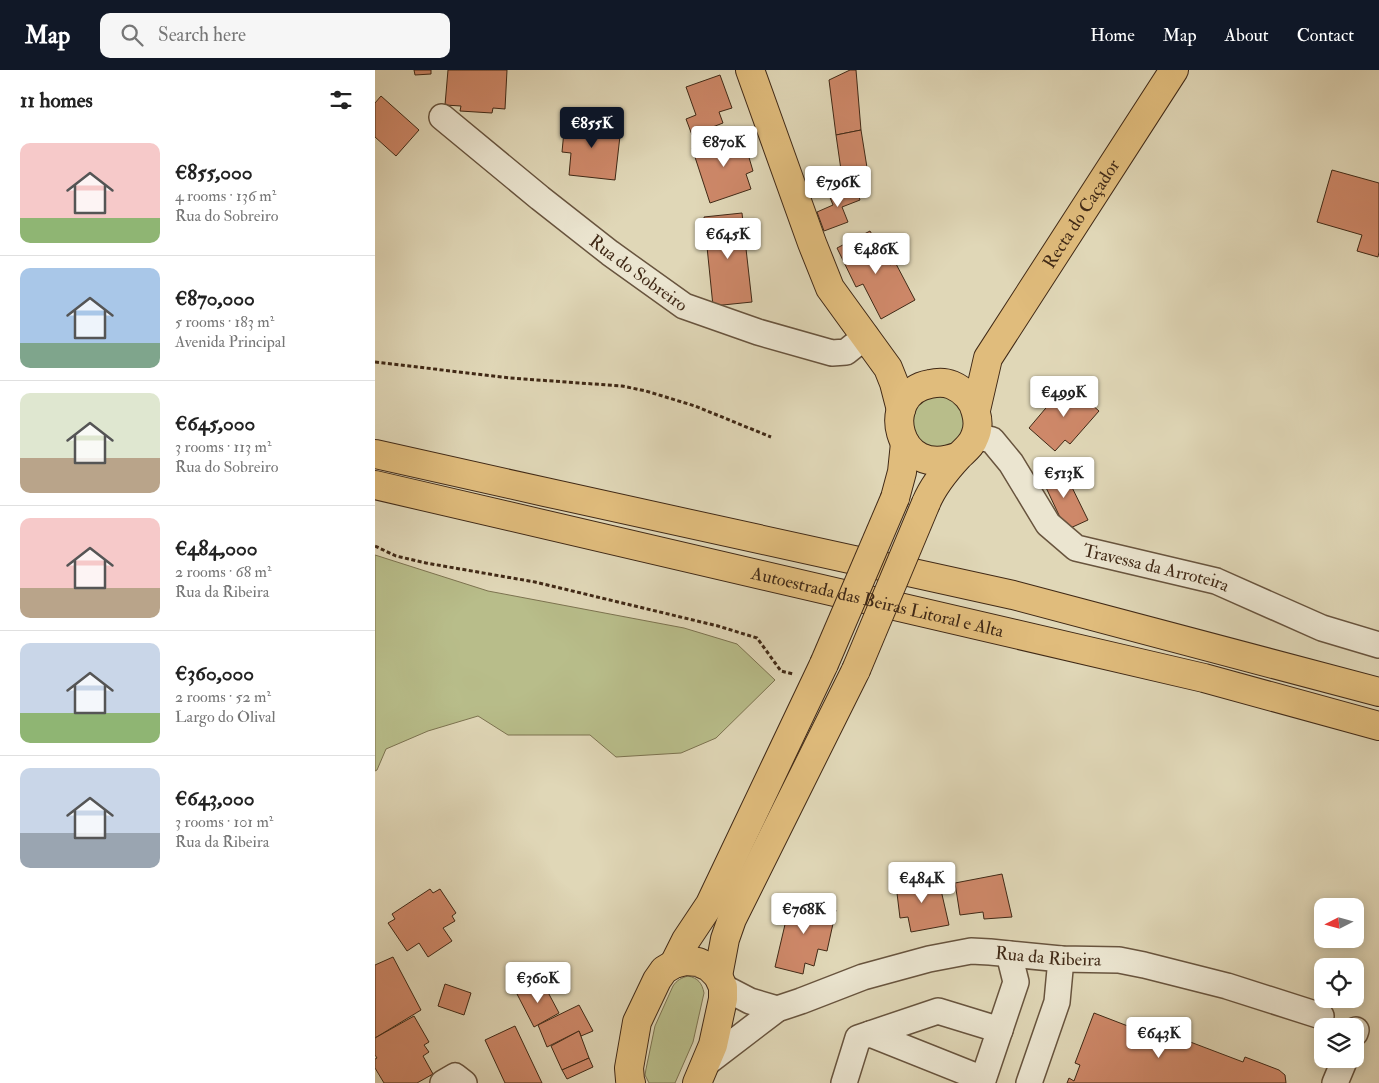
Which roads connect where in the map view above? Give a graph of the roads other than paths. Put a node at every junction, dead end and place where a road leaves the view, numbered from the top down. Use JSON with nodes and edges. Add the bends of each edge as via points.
{"nodes":[{"id":1,"x":750,"y":70,"type":"edge"},
{"id":2,"x":1174,"y":70,"type":"edge"},
{"id":3,"x":442,"y":117,"type":"dead end"},
{"id":4,"x":872,"y":344,"type":"junction"},
{"id":5,"x":987,"y":358,"type":"junction"},
{"id":6,"x":944,"y":383,"type":"junction"},
{"id":7,"x":901,"y":410,"type":"junction"},
{"id":8,"x":970,"y":434,"type":"junction"},
{"id":9,"x":905,"y":443,"type":"junction"},
{"id":10,"x":375,"y":454,"type":"edge"},
{"id":11,"x":375,"y":486,"type":"edge"},
{"id":12,"x":1379,"y":646,"type":"edge"},
{"id":13,"x":1379,"y":692,"type":"edge"},
{"id":14,"x":1379,"y":726,"type":"edge"},
{"id":15,"x":1009,"y":954,"type":"junction"},
{"id":16,"x":1061,"y":959,"type":"junction"},
{"id":17,"x":674,"y":964,"type":"junction"},
{"id":18,"x":720,"y":982,"type":"junction"},
{"id":19,"x":777,"y":1009,"type":"junction"},
{"id":20,"x":1321,"y":1016,"type":"dead end"},
{"id":21,"x":1000,"y":1030,"type":"junction"},
{"id":22,"x":870,"y":1034,"type":"junction"},
{"id":23,"x":1341,"y":1068,"type":"edge"},
{"id":24,"x":701,"y":1074,"type":"edge"},
{"id":25,"x":983,"y":1081,"type":"edge"},
{"id":26,"x":443,"y":1083,"type":"edge"},
{"id":27,"x":464,"y":1083,"type":"edge"},
{"id":28,"x":631,"y":1083,"type":"edge"},
{"id":29,"x":845,"y":1083,"type":"edge"},
{"id":30,"x":1029,"y":1083,"type":"edge"},
{"id":31,"x":1335,"y":1083,"type":"edge"}],
"edges":[{"from":1,"to":4,"type":"main road","via":[[830,288]]},
{"from":2,"to":5,"type":"main road","name":"Recta do Caçador"},
{"from":3,"to":4,"type":"street","name":"Rua do Sobreiro","via":[[602,247],[684,306],[832,353]]},
{"from":4,"to":6,"type":"main road","via":[[890,362]]},
{"from":4,"to":7,"type":"main road","via":[[895,383]]},
{"from":5,"to":6,"type":"main road"},
{"from":5,"to":8,"type":"main road"},
{"from":6,"to":7,"type":"main road","via":[[916,388]]},
{"from":6,"to":8,"type":"main road","via":[[961,390],[970,399]]},
{"from":7,"to":9,"type":"main road","via":[[900,433]]},
{"from":8,"to":9,"type":"main road","via":[[948,460],[935,462],[923,459]]},
{"from":8,"to":12,"type":"street","name":"Travessa da Arroteira","via":[[992,440],[1011,463],[1048,524],[1076,548],[1216,581],[1322,628]]},
{"from":8,"to":18,"type":"main road","bridge":true,"via":[[926,503],[856,670],[732,919],[725,939]]},
{"from":9,"to":17,"type":"main road","bridge":true,"via":[[895,498],[820,672],[710,904]]},
{"from":10,"to":13,"type":"main road","name":"Autoestrada das Beiras Litoral e Alta","via":[[1013,595]]},
{"from":11,"to":14,"type":"main road","name":"Autoestrada das Beiras Litoral e Alta","via":[[1204,678]]},
{"from":15,"to":16,"type":"street","name":"Rua da Ribeira"},
{"from":15,"to":19,"type":"street","name":"Rua da Ribeira","via":[[971,951],[929,959],[863,977]]},
{"from":15,"to":21,"type":"street","via":[[1016,982]]},
{"from":16,"to":20,"type":"street","name":"Rua da Ribeira","via":[[1119,960],[1144,965],[1227,986]]},
{"from":16,"to":30,"type":"street","via":[[1057,1002]]},
{"from":17,"to":18,"type":"main road","via":[[686,960],[698,962],[709,967]]},
{"from":17,"to":28,"type":"main road","via":[[657,980],[637,1022],[629,1068]]},
{"from":18,"to":19,"type":"street","via":[[750,1001]]},
{"from":18,"to":24,"type":"main road","via":[[723,999],[713,1045]]},
{"from":19,"to":24,"type":"street","name":"Rua da Ribeira"},
{"from":21,"to":22,"type":"street","via":[[938,1011]]},
{"from":21,"to":25,"type":"street"},
{"from":22,"to":25,"type":"street"},
{"from":22,"to":29,"type":"street","via":[[858,1038]]},
{"from":23,"to":31,"type":"street"},
{"from":26,"to":27,"type":"street","via":[[455,1076]]}]}
